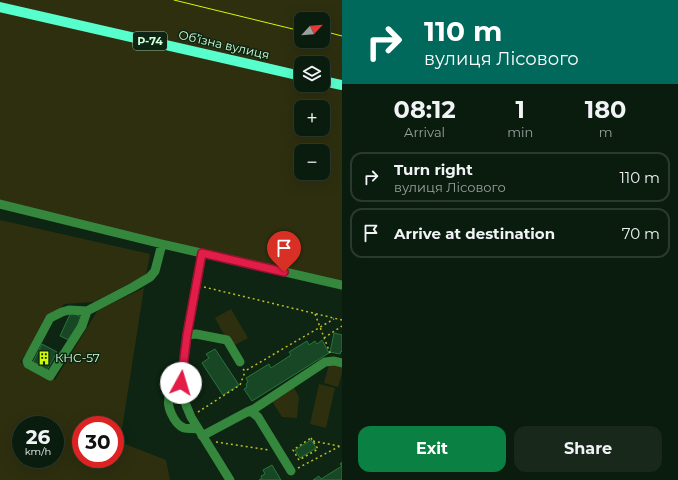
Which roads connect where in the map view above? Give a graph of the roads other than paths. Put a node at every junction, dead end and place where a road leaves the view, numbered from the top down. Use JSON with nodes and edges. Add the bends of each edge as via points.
{"nodes":[{"id":1,"x":0,"y":7,"type":"edge"},
{"id":2,"x":294,"y":74,"type":"edge"},
{"id":3,"x":330,"y":83,"type":"edge"},
{"id":4,"x":342,"y":86,"type":"edge"},
{"id":5,"x":0,"y":204,"type":"edge"},
{"id":6,"x":162,"y":244,"type":"junction"},
{"id":7,"x":202,"y":253,"type":"junction"},
{"id":8,"x":342,"y":285,"type":"edge"},
{"id":9,"x":87,"y":311,"type":"junction"},
{"id":10,"x":187,"y":335,"type":"junction"},
{"id":11,"x":240,"y":362,"type":"road end"},
{"id":12,"x":338,"y":362,"type":"edge"},
{"id":13,"x":181,"y":383,"type":"junction"},
{"id":14,"x":248,"y":412,"type":"junction"},
{"id":15,"x":200,"y":433,"type":"junction"},
{"id":16,"x":291,"y":472,"type":"road end"},
{"id":17,"x":230,"y":480,"type":"edge"}],
"edges":[{"from":1,"to":2,"type":"main road","name":"Обʼїзна вулиця","number":"Р-74"},
{"from":3,"to":4,"type":"main road"},
{"from":5,"to":6,"type":"street"},
{"from":6,"to":7,"type":"street"},
{"from":6,"to":9,"type":"street","via":[[155,271],[150,277]]},
{"from":7,"to":8,"type":"street"},
{"from":7,"to":10,"type":"street"},
{"from":9,"to":9,"type":"street","via":[[69,310],[50,318],[28,364],[50,376],[82,326]]},
{"from":10,"to":11,"type":"street","via":[[196,334],[228,340]]},
{"from":10,"to":13,"type":"street"},
{"from":12,"to":14,"type":"street","via":[[325,362]]},
{"from":13,"to":15,"type":"street","via":[[186,405]]},
{"from":13,"to":15,"type":"street","via":[[170,395],[168,403],[176,422],[184,428]]},
{"from":14,"to":15,"type":"street"},
{"from":14,"to":16,"type":"street","via":[[258,417]]},
{"from":15,"to":17,"type":"street"}]}
